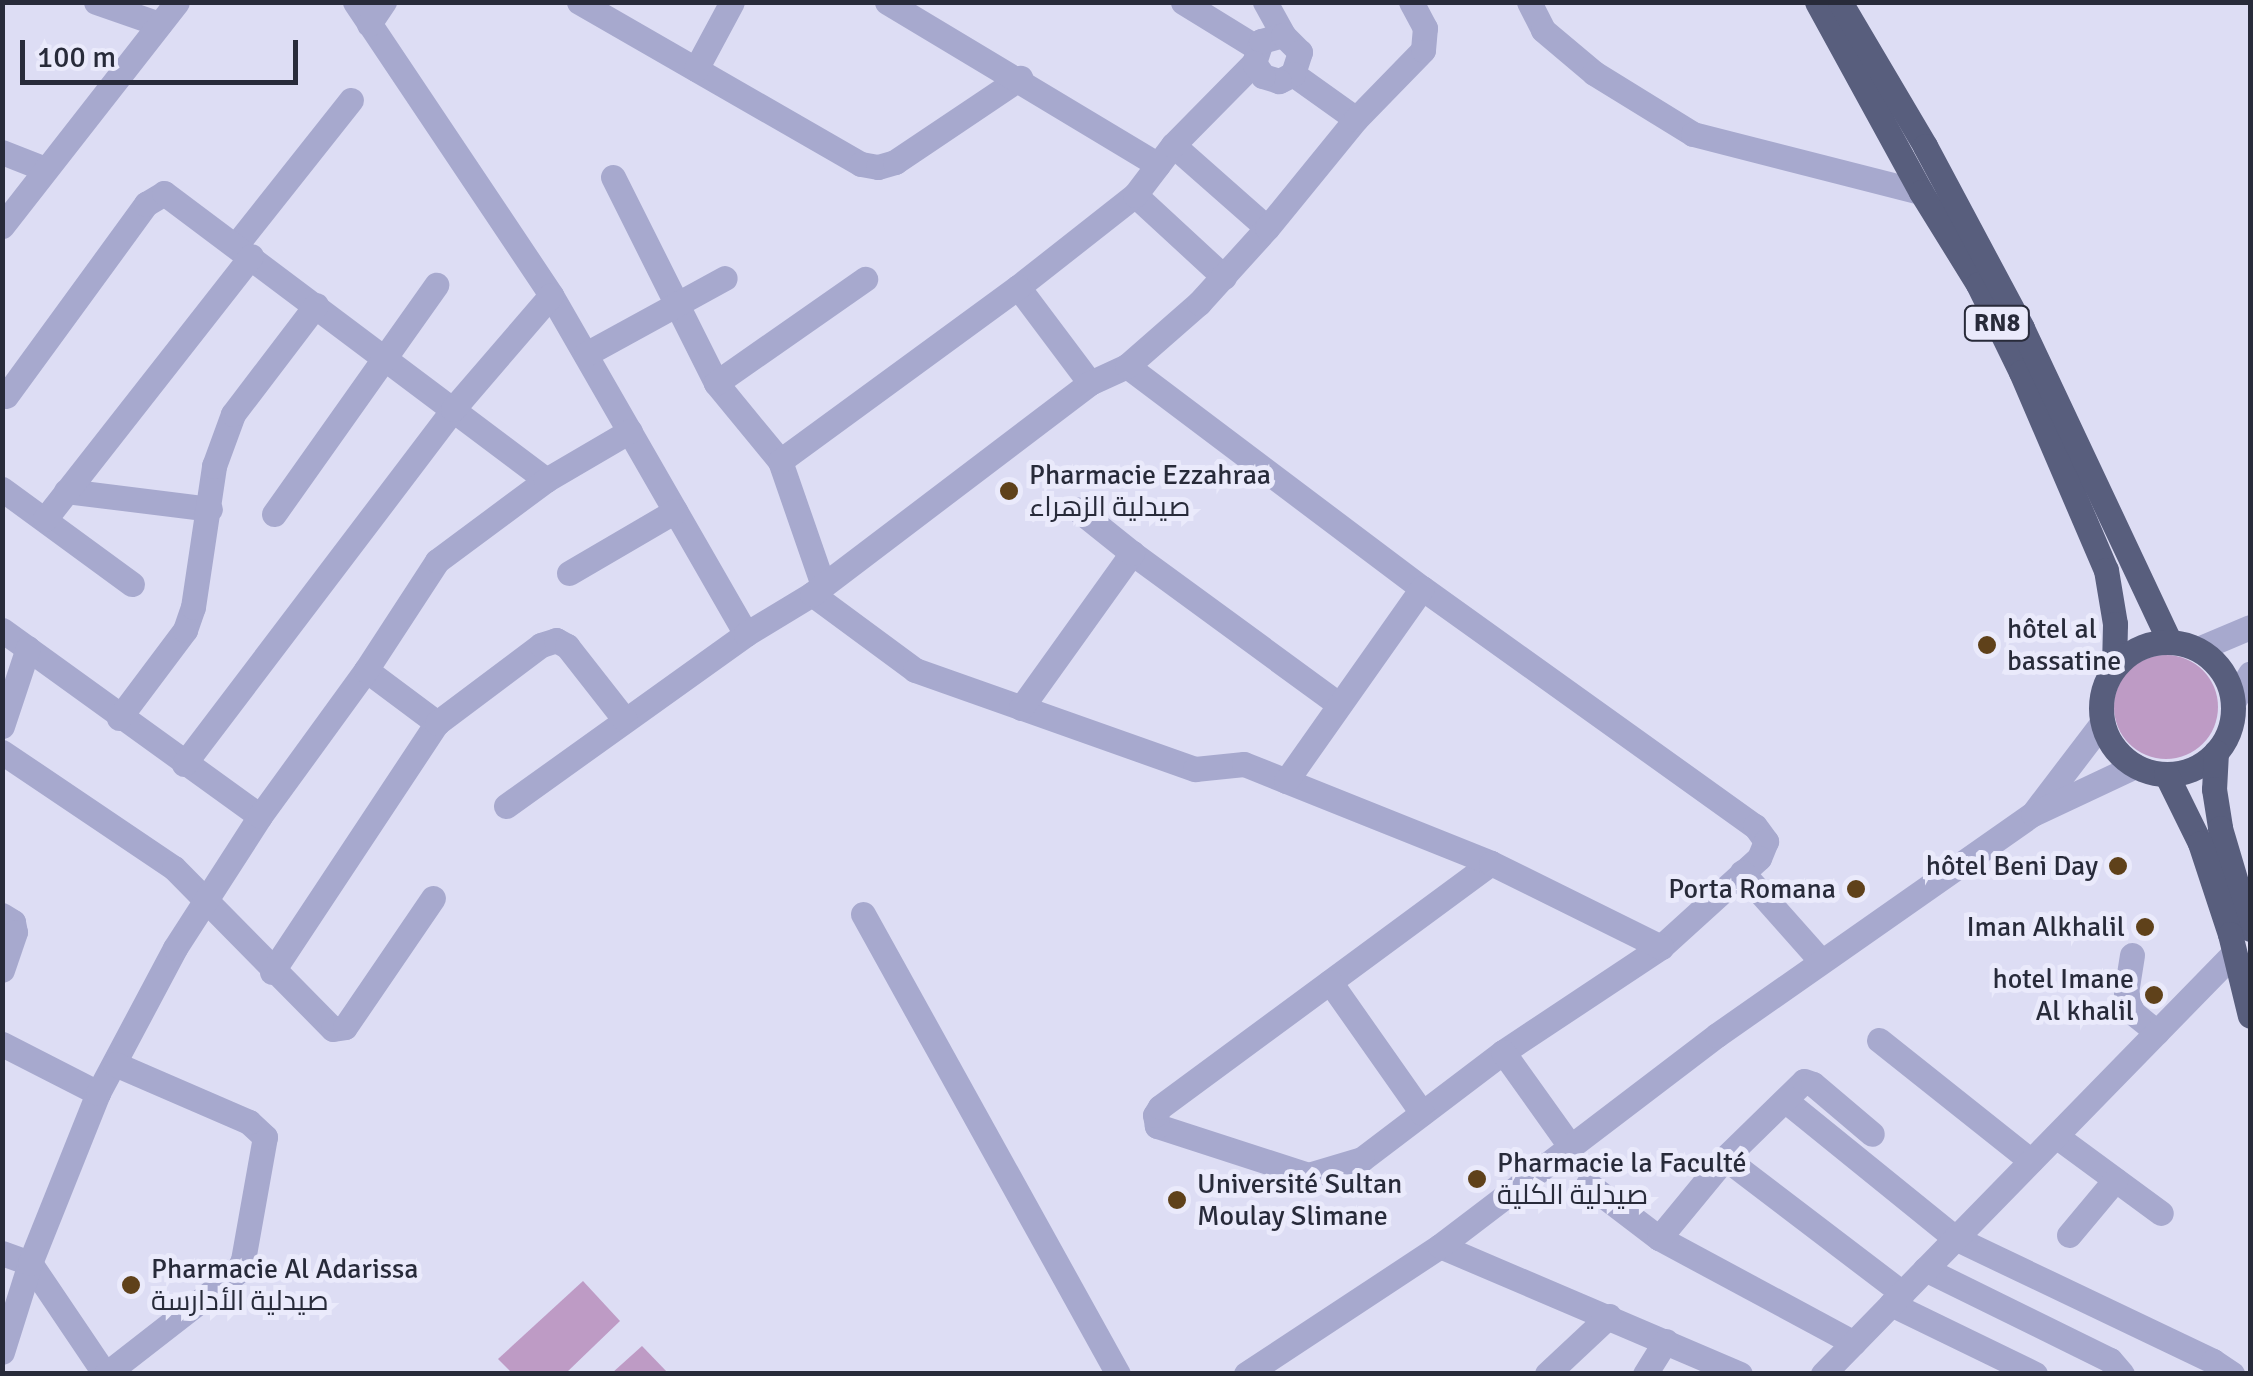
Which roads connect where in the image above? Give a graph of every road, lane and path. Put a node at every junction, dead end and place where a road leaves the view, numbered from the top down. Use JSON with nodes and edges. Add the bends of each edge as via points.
{"nodes":[{"id":1,"x":96,"y":2,"type":"edge"},
{"id":2,"x":177,"y":2,"type":"edge"},
{"id":3,"x":579,"y":2,"type":"edge"},
{"id":4,"x":732,"y":2,"type":"edge"},
{"id":5,"x":888,"y":2,"type":"edge"},
{"id":6,"x":1183,"y":2,"type":"edge"},
{"id":7,"x":1265,"y":2,"type":"edge"},
{"id":8,"x":1411,"y":2,"type":"edge"},
{"id":9,"x":1528,"y":2,"type":"edge"},
{"id":10,"x":1817,"y":2,"type":"edge"},
{"id":11,"x":1840,"y":2,"type":"edge"},
{"id":12,"x":369,"y":10,"type":"edge"},
{"id":13,"x":159,"y":24,"type":"junction"},
{"id":14,"x":1283,"y":35,"type":"junction"},
{"id":15,"x":1255,"y":55,"type":"junction"},
{"id":16,"x":696,"y":69,"type":"junction"},
{"id":17,"x":1293,"y":74,"type":"junction"},
{"id":18,"x":1020,"y":78,"type":"junction"},
{"id":19,"x":352,"y":100,"type":"dead end"},
{"id":20,"x":1356,"y":119,"type":"junction"},
{"id":21,"x":2,"y":152,"type":"edge"},
{"id":22,"x":1166,"y":155,"type":"junction"},
{"id":23,"x":44,"y":169,"type":"junction"},
{"id":24,"x":614,"y":177,"type":"dead end"},
{"id":25,"x":1921,"y":192,"type":"junction"},
{"id":26,"x":1134,"y":195,"type":"junction"},
{"id":27,"x":2,"y":226,"type":"edge"},
{"id":28,"x":1268,"y":228,"type":"junction"},
{"id":29,"x":244,"y":250,"type":"junction"},
{"id":30,"x":1224,"y":277,"type":"junction"},
{"id":31,"x":725,"y":278,"type":"dead end"},
{"id":32,"x":865,"y":280,"type":"dead end"},
{"id":33,"x":436,"y":285,"type":"dead end"},
{"id":34,"x":1018,"y":287,"type":"junction"},
{"id":35,"x":551,"y":295,"type":"junction"},
{"id":36,"x":674,"y":304,"type":"junction"},
{"id":37,"x":316,"y":305,"type":"junction"},
{"id":38,"x":586,"y":354,"type":"junction"},
{"id":39,"x":384,"y":358,"type":"junction"},
{"id":40,"x":1127,"y":366,"type":"junction"},
{"id":41,"x":1090,"y":382,"type":"junction"},
{"id":42,"x":716,"y":384,"type":"junction"},
{"id":43,"x":4,"y":397,"type":"edge"},
{"id":44,"x":454,"y":409,"type":"junction"},
{"id":45,"x":630,"y":431,"type":"junction"},
{"id":46,"x":780,"y":461,"type":"junction"},
{"id":47,"x":546,"y":480,"type":"junction"},
{"id":48,"x":2,"y":488,"type":"edge"},
{"id":49,"x":66,"y":492,"type":"junction"},
{"id":50,"x":1077,"y":508,"type":"dead end"},
{"id":51,"x":210,"y":509,"type":"junction"},
{"id":52,"x":675,"y":511,"type":"junction"},
{"id":53,"x":274,"y":514,"type":"dead end"},
{"id":54,"x":44,"y":519,"type":"junction"},
{"id":55,"x":1132,"y":553,"type":"junction"},
{"id":56,"x":569,"y":573,"type":"dead end"},
{"id":57,"x":132,"y":584,"type":"dead end"},
{"id":58,"x":817,"y":588,"type":"junction"},
{"id":59,"x":1422,"y":588,"type":"junction"},
{"id":60,"x":2250,"y":627,"type":"edge"},
{"id":61,"x":2,"y":630,"type":"edge"},
{"id":62,"x":746,"y":634,"type":"junction"},
{"id":63,"x":2170,"y":642,"type":"junction"},
{"id":64,"x":28,"y":648,"type":"junction"},
{"id":65,"x":2198,"y":649,"type":"junction"},
{"id":66,"x":2114,"y":667,"type":"junction"},
{"id":67,"x":366,"y":670,"type":"junction"},
{"id":68,"x":2250,"y":674,"type":"edge"},
{"id":69,"x":2233,"y":702,"type":"junction"},
{"id":70,"x":1338,"y":703,"type":"junction"},
{"id":71,"x":1021,"y":708,"type":"junction"},
{"id":72,"x":120,"y":718,"type":"junction"},
{"id":73,"x":625,"y":720,"type":"junction"},
{"id":74,"x":2102,"y":723,"type":"junction"},
{"id":75,"x":437,"y":724,"type":"junction"},
{"id":76,"x":2,"y":726,"type":"edge"},
{"id":77,"x":2,"y":752,"type":"edge"},
{"id":78,"x":2216,"y":752,"type":"junction"},
{"id":79,"x":184,"y":764,"type":"junction"},
{"id":80,"x":2135,"y":766,"type":"junction"},
{"id":81,"x":2166,"y":774,"type":"junction"},
{"id":82,"x":1286,"y":781,"type":"junction"},
{"id":83,"x":506,"y":806,"type":"dead end"},
{"id":84,"x":2033,"y":814,"type":"junction"},
{"id":85,"x":260,"y":816,"type":"junction"},
{"id":86,"x":1491,"y":863,"type":"junction"},
{"id":87,"x":1742,"y":872,"type":"junction"},
{"id":88,"x":432,"y":898,"type":"dead end"},
{"id":89,"x":204,"y":899,"type":"junction"},
{"id":90,"x":864,"y":914,"type":"dead end"},
{"id":91,"x":2,"y":915,"type":"edge"},
{"id":92,"x":2250,"y":930,"type":"edge"},
{"id":93,"x":1661,"y":947,"type":"junction"},
{"id":94,"x":2234,"y":953,"type":"junction"},
{"id":95,"x":2132,"y":955,"type":"dead end"},
{"id":96,"x":1821,"y":961,"type":"junction"},
{"id":97,"x":2,"y":970,"type":"edge"},
{"id":98,"x":272,"y":972,"type":"junction"},
{"id":99,"x":1330,"y":982,"type":"junction"},
{"id":100,"x":2250,"y":1016,"type":"edge"},
{"id":101,"x":2157,"y":1032,"type":"junction"},
{"id":102,"x":1879,"y":1040,"type":"dead end"},
{"id":103,"x":2,"y":1044,"type":"edge"},
{"id":104,"x":1503,"y":1052,"type":"junction"},
{"id":105,"x":115,"y":1064,"type":"junction"},
{"id":106,"x":98,"y":1094,"type":"junction"},
{"id":107,"x":1786,"y":1101,"type":"junction"},
{"id":108,"x":1422,"y":1114,"type":"junction"},
{"id":109,"x":1872,"y":1134,"type":"dead end"},
{"id":110,"x":2056,"y":1136,"type":"junction"},
{"id":111,"x":1570,"y":1146,"type":"junction"},
{"id":112,"x":1726,"y":1158,"type":"junction"},
{"id":113,"x":2030,"y":1161,"type":"junction"},
{"id":114,"x":2116,"y":1180,"type":"junction"},
{"id":115,"x":1588,"y":1184,"type":"dead end"},
{"id":116,"x":2160,"y":1213,"type":"dead end"},
{"id":117,"x":2069,"y":1235,"type":"dead end"},
{"id":118,"x":1659,"y":1238,"type":"junction"},
{"id":119,"x":1956,"y":1238,"type":"junction"},
{"id":120,"x":1440,"y":1246,"type":"junction"},
{"id":121,"x":2,"y":1253,"type":"edge"},
{"id":122,"x":30,"y":1263,"type":"junction"},
{"id":123,"x":1926,"y":1268,"type":"junction"},
{"id":124,"x":1896,"y":1299,"type":"junction"},
{"id":125,"x":1609,"y":1316,"type":"junction"},
{"id":126,"x":1666,"y":1341,"type":"junction"},
{"id":127,"x":1854,"y":1342,"type":"junction"},
{"id":128,"x":2,"y":1352,"type":"edge"},
{"id":129,"x":106,"y":1374,"type":"edge"},
{"id":130,"x":1118,"y":1374,"type":"edge"},
{"id":131,"x":1246,"y":1374,"type":"edge"},
{"id":132,"x":1548,"y":1374,"type":"edge"},
{"id":133,"x":1645,"y":1374,"type":"edge"},
{"id":134,"x":1740,"y":1374,"type":"edge"},
{"id":135,"x":1823,"y":1374,"type":"edge"},
{"id":136,"x":2034,"y":1374,"type":"edge"},
{"id":137,"x":2122,"y":1374,"type":"edge"},
{"id":138,"x":2232,"y":1374,"type":"edge"}],
"edges":[{"from":1,"to":13,"type":"street"},
{"from":2,"to":13,"type":"street"},
{"from":3,"to":16,"type":"street"},
{"from":4,"to":16,"type":"street"},
{"from":5,"to":18,"type":"street"},
{"from":6,"to":15,"type":"street"},
{"from":7,"to":14,"type":"street"},
{"from":8,"to":20,"type":"street","via":[[1425,28],[1423,50]]},
{"from":9,"to":25,"type":"street","via":[[1544,30],[1594,73],[1692,134]]},
{"from":10,"to":25,"type":"main road","number":"RN8"},
{"from":11,"to":63,"type":"main road","number":"RN8","via":[[2022,328]]},
{"from":12,"to":35,"type":"street"},
{"from":13,"to":23,"type":"street"},
{"from":14,"to":15,"type":"street","via":[[1268,36]]},
{"from":14,"to":17,"type":"street","via":[[1300,52]]},
{"from":15,"to":17,"type":"street","via":[[1270,80]]},
{"from":15,"to":22,"type":"street"},
{"from":16,"to":18,"type":"street","via":[[861,164],[878,167]]},
{"from":17,"to":20,"type":"street"},
{"from":18,"to":22,"type":"street"},
{"from":19,"to":29,"type":"street"},
{"from":20,"to":28,"type":"street"},
{"from":21,"to":23,"type":"street"},
{"from":22,"to":26,"type":"street"},
{"from":22,"to":28,"type":"street"},
{"from":23,"to":27,"type":"street"},
{"from":24,"to":36,"type":"street"},
{"from":25,"to":66,"type":"main road","number":"RN8","via":[[1978,284],[2097,545],[2114,604]]},
{"from":26,"to":30,"type":"street"},
{"from":26,"to":34,"type":"street"},
{"from":28,"to":30,"type":"street"},
{"from":29,"to":37,"type":"street"},
{"from":29,"to":43,"type":"street","via":[[177,200],[157,195]]},
{"from":29,"to":49,"type":"street"},
{"from":30,"to":40,"type":"street"},
{"from":31,"to":36,"type":"street"},
{"from":32,"to":42,"type":"street"},
{"from":33,"to":39,"type":"street"},
{"from":34,"to":41,"type":"street"},
{"from":34,"to":46,"type":"street"},
{"from":35,"to":38,"type":"street"},
{"from":35,"to":44,"type":"street"},
{"from":36,"to":38,"type":"street"},
{"from":36,"to":42,"type":"street"},
{"from":37,"to":39,"type":"street"},
{"from":37,"to":51,"type":"street","via":[[233,414],[214,466]]},
{"from":38,"to":45,"type":"street"},
{"from":39,"to":44,"type":"street"},
{"from":39,"to":53,"type":"street"},
{"from":40,"to":41,"type":"street"},
{"from":40,"to":59,"type":"street"},
{"from":41,"to":58,"type":"street"},
{"from":42,"to":46,"type":"street"},
{"from":44,"to":47,"type":"street"},
{"from":44,"to":79,"type":"street"},
{"from":45,"to":47,"type":"street"},
{"from":45,"to":52,"type":"street"},
{"from":46,"to":58,"type":"street"},
{"from":47,"to":67,"type":"street","via":[[438,560]]},
{"from":48,"to":54,"type":"street"},
{"from":49,"to":51,"type":"street"},
{"from":49,"to":54,"type":"street"},
{"from":50,"to":55,"type":"street"},
{"from":51,"to":72,"type":"street","via":[[186,630]]},
{"from":52,"to":56,"type":"street"},
{"from":52,"to":62,"type":"street"},
{"from":54,"to":57,"type":"street"},
{"from":55,"to":70,"type":"street"},
{"from":55,"to":71,"type":"street"},
{"from":58,"to":62,"type":"street"},
{"from":58,"to":71,"type":"street","via":[[916,670]]},
{"from":59,"to":70,"type":"street"},
{"from":59,"to":87,"type":"street","via":[[1755,826],[1766,841],[1764,850]]},
{"from":60,"to":65,"type":"street"},
{"from":61,"to":64,"type":"street"},
{"from":62,"to":73,"type":"street"},
{"from":63,"to":65,"type":"main road"},
{"from":63,"to":66,"type":"main road","via":[[2145,645]]},
{"from":64,"to":72,"type":"street"},
{"from":64,"to":76,"type":"street"},
{"from":65,"to":69,"type":"main road","via":[[2228,681]]},
{"from":66,"to":74,"type":"main road","number":"RN8","via":[[2105,684]]},
{"from":67,"to":75,"type":"street"},
{"from":67,"to":85,"type":"street"},
{"from":68,"to":69,"type":"street"},
{"from":69,"to":78,"type":"main road"},
{"from":70,"to":82,"type":"street"},
{"from":71,"to":82,"type":"street","via":[[1195,770],[1244,764]]},
{"from":72,"to":79,"type":"street"},
{"from":73,"to":75,"type":"street","via":[[556,640]]},
{"from":73,"to":83,"type":"street"},
{"from":74,"to":80,"type":"main road","via":[[2120,755]]},
{"from":74,"to":84,"type":"street"},
{"from":75,"to":98,"type":"street"},
{"from":77,"to":89,"type":"street","via":[[129,835]]},
{"from":78,"to":81,"type":"main road","via":[[2194,768]]},
{"from":78,"to":92,"type":"main road","via":[[2220,828]]},
{"from":79,"to":85,"type":"street"},
{"from":80,"to":81,"type":"main road"},
{"from":80,"to":84,"type":"street"},
{"from":81,"to":94,"type":"main road","via":[[2200,844]]},
{"from":82,"to":86,"type":"street"},
{"from":84,"to":96,"type":"street"},
{"from":85,"to":89,"type":"street"},
{"from":86,"to":93,"type":"street"},
{"from":86,"to":99,"type":"street"},
{"from":87,"to":93,"type":"street"},
{"from":87,"to":96,"type":"street"},
{"from":88,"to":98,"type":"street","via":[[344,1027],[333,1030]]},
{"from":89,"to":98,"type":"street"},
{"from":89,"to":105,"type":"street"},
{"from":90,"to":130,"type":"street"},
{"from":91,"to":97,"type":"street","via":[[15,932]]},
{"from":93,"to":104,"type":"street"},
{"from":94,"to":100,"type":"main road"},
{"from":94,"to":101,"type":"street"},
{"from":95,"to":101,"type":"street","via":[[2126,992],[2132,1012]]},
{"from":96,"to":111,"type":"street"},
{"from":99,"to":108,"type":"street"},
{"from":99,"to":108,"type":"street","via":[[1160,1107],[1156,1126],[1308,1175],[1362,1159]]},
{"from":101,"to":110,"type":"street"},
{"from":102,"to":113,"type":"street"},
{"from":103,"to":106,"type":"street"},
{"from":104,"to":108,"type":"street"},
{"from":104,"to":111,"type":"street"},
{"from":105,"to":106,"type":"street"},
{"from":105,"to":129,"type":"street","via":[[250,1122],[265,1137],[237,1272]]},
{"from":106,"to":122,"type":"street"},
{"from":107,"to":109,"type":"street","via":[[1809,1082]]},
{"from":107,"to":112,"type":"street"},
{"from":107,"to":119,"type":"street"},
{"from":110,"to":113,"type":"street"},
{"from":110,"to":114,"type":"street"},
{"from":111,"to":120,"type":"street"},
{"from":112,"to":118,"type":"street"},
{"from":112,"to":124,"type":"street"},
{"from":113,"to":119,"type":"street"},
{"from":114,"to":116,"type":"street"},
{"from":114,"to":117,"type":"street"},
{"from":115,"to":118,"type":"street"},
{"from":118,"to":127,"type":"street"},
{"from":119,"to":123,"type":"street"},
{"from":119,"to":138,"type":"street"},
{"from":120,"to":125,"type":"street"},
{"from":120,"to":131,"type":"street"},
{"from":121,"to":122,"type":"street"},
{"from":122,"to":128,"type":"street"},
{"from":122,"to":129,"type":"street"},
{"from":123,"to":124,"type":"street"},
{"from":123,"to":137,"type":"street","via":[[2110,1360]]},
{"from":124,"to":127,"type":"street"},
{"from":124,"to":136,"type":"street"},
{"from":125,"to":126,"type":"street"},
{"from":125,"to":132,"type":"street"},
{"from":126,"to":133,"type":"street"},
{"from":126,"to":134,"type":"street"},
{"from":127,"to":135,"type":"street"}]}
